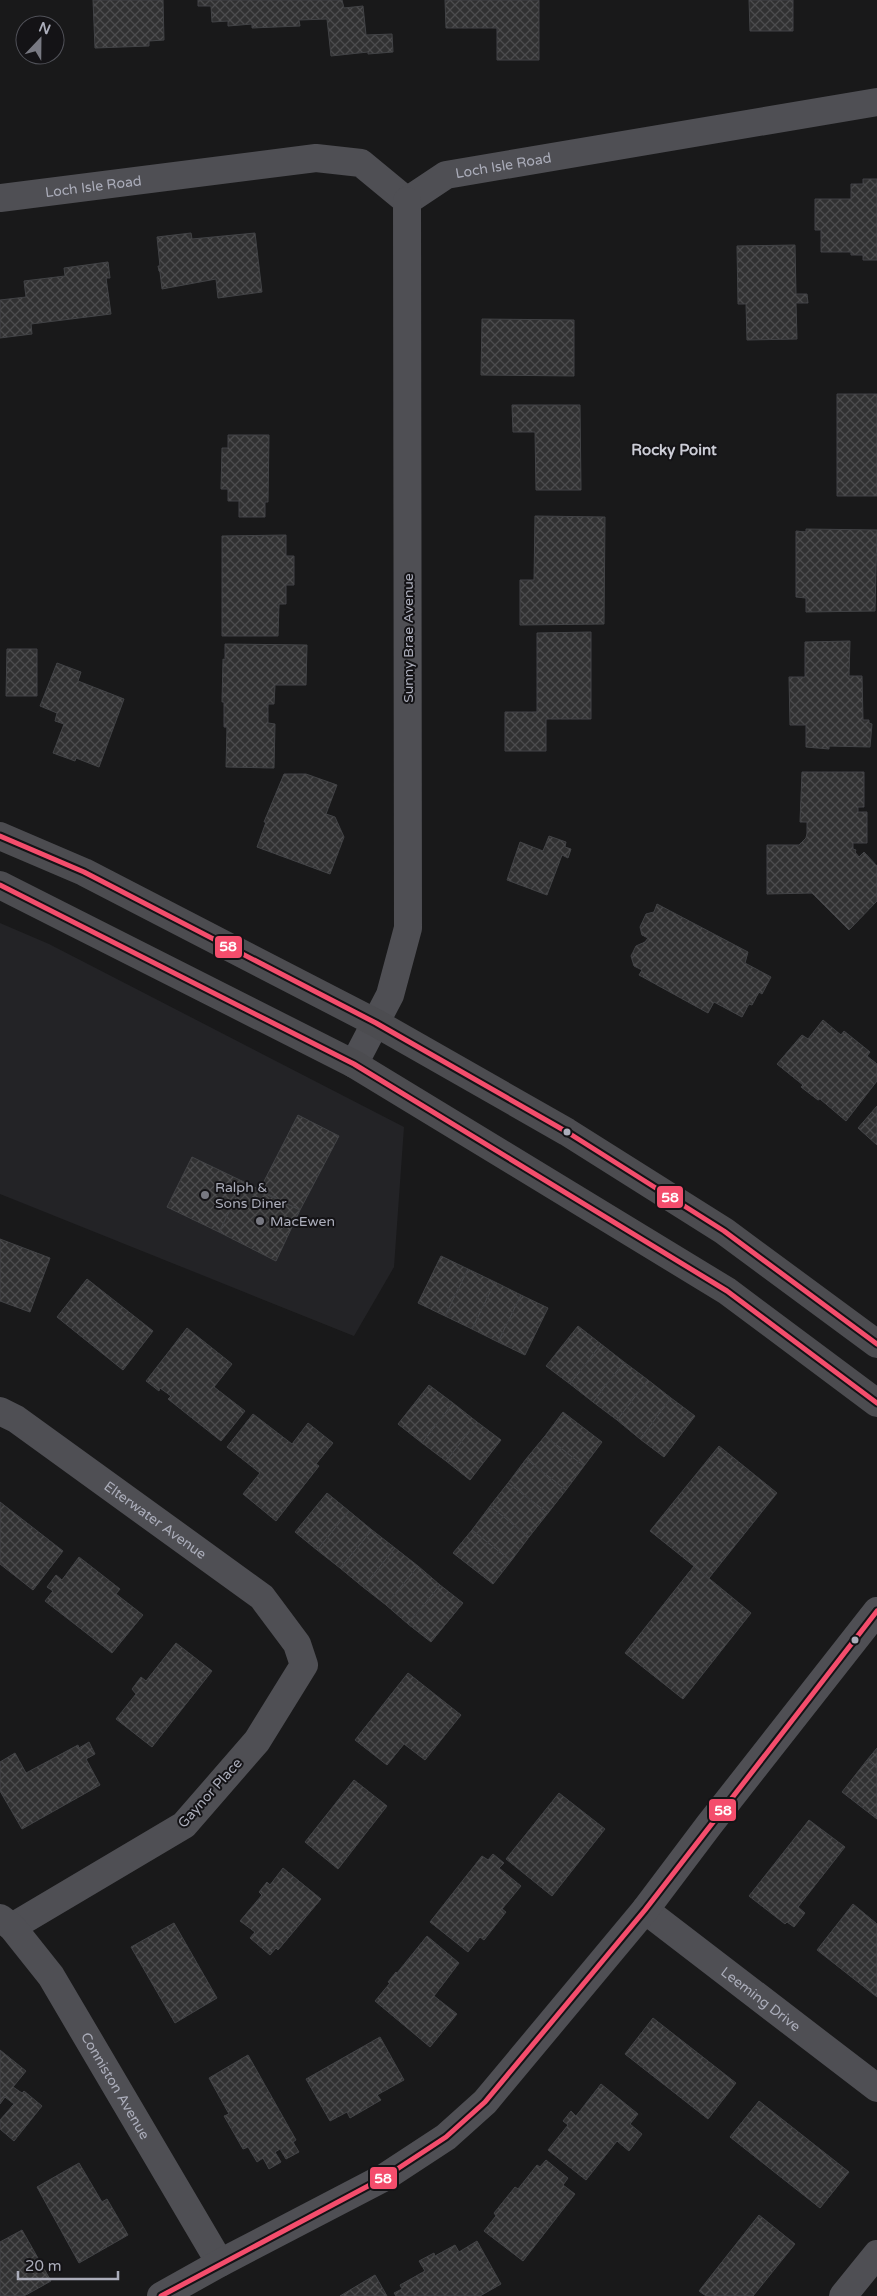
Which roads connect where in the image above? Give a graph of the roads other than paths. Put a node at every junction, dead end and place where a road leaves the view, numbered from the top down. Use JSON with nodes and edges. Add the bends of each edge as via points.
{"nodes":[{"id":1,"x":877,"y":102,"type":"edge"},
{"id":2,"x":0,"y":198,"type":"edge"},
{"id":3,"x":407,"y":201,"type":"junction"},
{"id":4,"x":0,"y":836,"type":"edge"},
{"id":5,"x":0,"y":885,"type":"edge"},
{"id":6,"x":376,"y":1023,"type":"junction"},
{"id":7,"x":354,"y":1064,"type":"junction"},
{"id":8,"x":877,"y":1344,"type":"edge"},
{"id":9,"x":877,"y":1403,"type":"edge"},
{"id":10,"x":0,"y":1411,"type":"edge"},
{"id":11,"x":877,"y":1611,"type":"edge"},
{"id":12,"x":297,"y":1644,"type":"joint"},
{"id":13,"x":645,"y":1910,"type":"junction"},
{"id":14,"x":6,"y":1923,"type":"edge"},
{"id":15,"x":877,"y":2088,"type":"edge"},
{"id":16,"x":877,"y":2254,"type":"edge"},
{"id":17,"x":220,"y":2263,"type":"junction"},
{"id":18,"x":161,"y":2296,"type":"edge"},
{"id":19,"x":844,"y":2296,"type":"edge"}],
"edges":[{"from":1,"to":3,"type":"street","name":"Loch Isle Road","via":[[446,176]]},
{"from":2,"to":3,"type":"street","name":"Loch Isle Road","via":[[316,158],[361,163]]},
{"from":3,"to":6,"type":"street","name":"Sunny Brae Avenue","via":[[408,928],[390,995]]},
{"from":4,"to":6,"type":"main road","via":[[84,872]]},
{"from":5,"to":7,"type":"main road"},
{"from":6,"to":7,"type":"street","name":"Sunny Brae Avenue"},
{"from":6,"to":8,"type":"main road","via":[[567,1132],[724,1230]]},
{"from":7,"to":9,"type":"main road","via":[[727,1291]]},
{"from":10,"to":12,"type":"street","name":"Elterwater Avenue","via":[[16,1419],[262,1598]]},
{"from":11,"to":13,"type":"street"},
{"from":12,"to":14,"type":"street","name":"Gaynor Place","via":[[304,1665],[257,1741],[184,1825]]},
{"from":13,"to":15,"type":"street","name":"Leeming Drive"},
{"from":13,"to":17,"type":"street","via":[[491,2095],[446,2137],[386,2177]]},
{"from":14,"to":17,"type":"street","name":"Conniston Avenue","via":[[51,1976]]},
{"from":16,"to":19,"type":"street"},
{"from":17,"to":18,"type":"street"}]}
